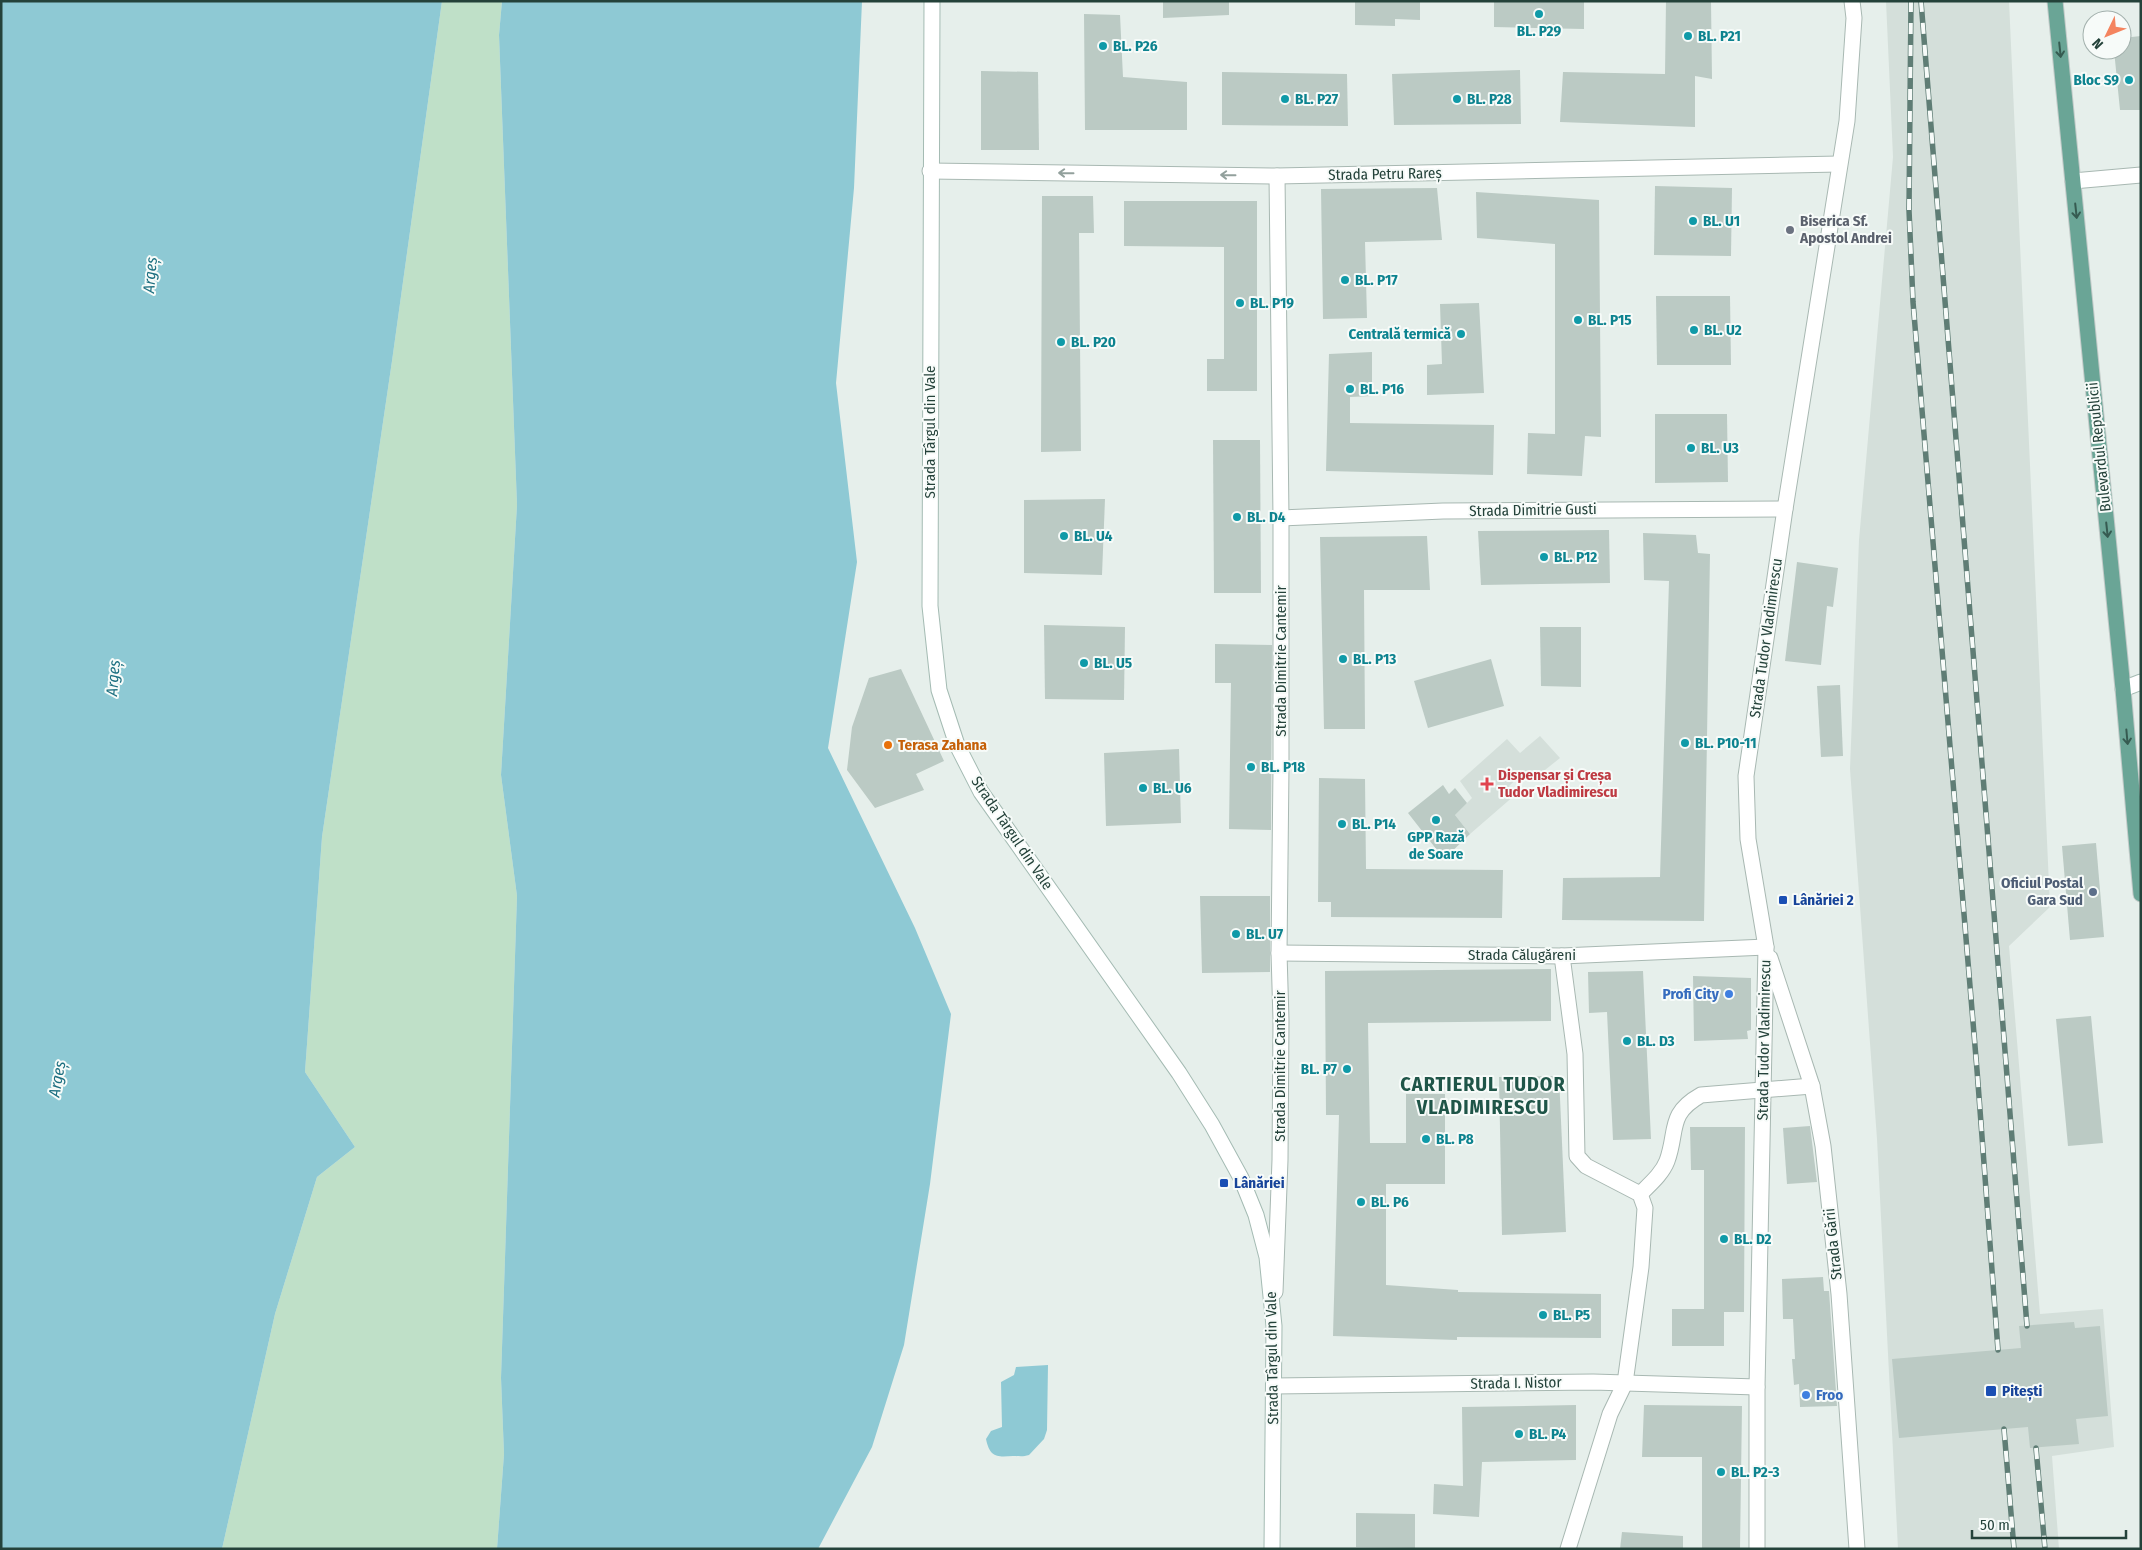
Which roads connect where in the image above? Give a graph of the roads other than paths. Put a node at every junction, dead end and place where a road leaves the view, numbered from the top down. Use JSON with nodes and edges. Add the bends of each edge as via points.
{"nodes":[{"id":1,"x":932,"y":1,"type":"edge"},
{"id":2,"x":1852,"y":1,"type":"edge"},
{"id":3,"x":2055,"y":1,"type":"edge"},
{"id":4,"x":1839,"y":164,"type":"junction"},
{"id":5,"x":930,"y":171,"type":"junction"},
{"id":6,"x":2141,"y":174,"type":"edge"},
{"id":7,"x":1277,"y":176,"type":"junction"},
{"id":8,"x":2073,"y":181,"type":"junction"},
{"id":9,"x":1785,"y":509,"type":"junction"},
{"id":10,"x":1281,"y":518,"type":"junction"},
{"id":11,"x":2141,"y":682,"type":"edge"},
{"id":12,"x":2123,"y":689,"type":"junction"},
{"id":13,"x":2141,"y":894,"type":"edge"},
{"id":14,"x":1766,"y":947,"type":"junction"},
{"id":15,"x":1279,"y":953,"type":"junction"},
{"id":16,"x":1562,"y":956,"type":"junction"},
{"id":17,"x":1812,"y":1086,"type":"junction"},
{"id":18,"x":1763,"y":1090,"type":"junction"},
{"id":19,"x":1640,"y":1194,"type":"junction"},
{"id":20,"x":1274,"y":1326,"type":"junction"},
{"id":21,"x":1625,"y":1383,"type":"junction"},
{"id":22,"x":1274,"y":1386,"type":"junction"},
{"id":23,"x":1757,"y":1387,"type":"junction"},
{"id":24,"x":1272,"y":1549,"type":"edge"},
{"id":25,"x":1568,"y":1549,"type":"edge"},
{"id":26,"x":1757,"y":1549,"type":"edge"},
{"id":27,"x":1857,"y":1549,"type":"edge"}],
"edges":[{"from":1,"to":5,"type":"street","name":"Strada Târgul din Vale"},
{"from":2,"to":4,"type":"street","name":"Strada Tudor Vladimirescu","via":[[1854,18],[1847,121]]},
{"from":3,"to":8,"type":"main road","name":"Bulevardul Republicii","one_way":true},
{"from":4,"to":7,"type":"street","name":"Strada Petru Rareș"},
{"from":4,"to":9,"type":"street","name":"Strada Tudor Vladimirescu"},
{"from":7,"to":5,"type":"street","name":"Strada Petru Rareș","one_way":true},
{"from":5,"to":20,"type":"street","name":"Strada Târgul din Vale","via":[[930,606],[939,690],[957,745],[981,792],[1179,1073],[1241,1178],[1256,1215],[1267,1256]]},
{"from":6,"to":8,"type":"street"},
{"from":7,"to":10,"type":"street","name":"Strada Dimitrie Cantemir"},
{"from":8,"to":12,"type":"main road","name":"Bulevardul Republicii","one_way":true},
{"from":9,"to":10,"type":"street","name":"Strada Dimitrie Gusti","via":[[1443,511]]},
{"from":9,"to":14,"type":"street","name":"Strada Tudor Vladimirescu","via":[[1746,776],[1748,839]]},
{"from":10,"to":15,"type":"street","name":"Strada Dimitrie Cantemir"},
{"from":11,"to":12,"type":"street"},
{"from":12,"to":13,"type":"main road","name":"Bulevardul Republicii","one_way":true},
{"from":14,"to":16,"type":"street","name":"Strada Călugăreni"},
{"from":14,"to":17,"type":"street","name":"Strada Gării"},
{"from":14,"to":18,"type":"street","name":"Strada Tudor Vladimirescu"},
{"from":15,"to":16,"type":"street","name":"Strada Călugăreni"},
{"from":15,"to":20,"type":"street","name":"Strada Dimitrie Cantemir","via":[[1280,1160]]},
{"from":16,"to":19,"type":"street","via":[[1575,1054],[1577,1156],[1586,1166]]},
{"from":17,"to":18,"type":"street"},
{"from":17,"to":27,"type":"street","name":"Strada Gării","via":[[1823,1146],[1839,1294]]},
{"from":18,"to":19,"type":"street","via":[[1701,1095],[1684,1106],[1677,1115],[1667,1161],[1658,1176]]},
{"from":18,"to":23,"type":"street","name":"Strada Tudor Vladimirescu"},
{"from":19,"to":21,"type":"street","via":[[1645,1208],[1641,1267]]},
{"from":20,"to":22,"type":"street","name":"Strada Târgul din Vale"},
{"from":21,"to":22,"type":"street","name":"Strada I. Nistor"},
{"from":21,"to":23,"type":"street","name":"Strada I. Nistor"},
{"from":21,"to":25,"type":"street","via":[[1610,1414]]},
{"from":22,"to":24,"type":"street","name":"Strada Târgul din Vale"},
{"from":23,"to":26,"type":"street","name":"Strada Tudor Vladimirescu"}]}
